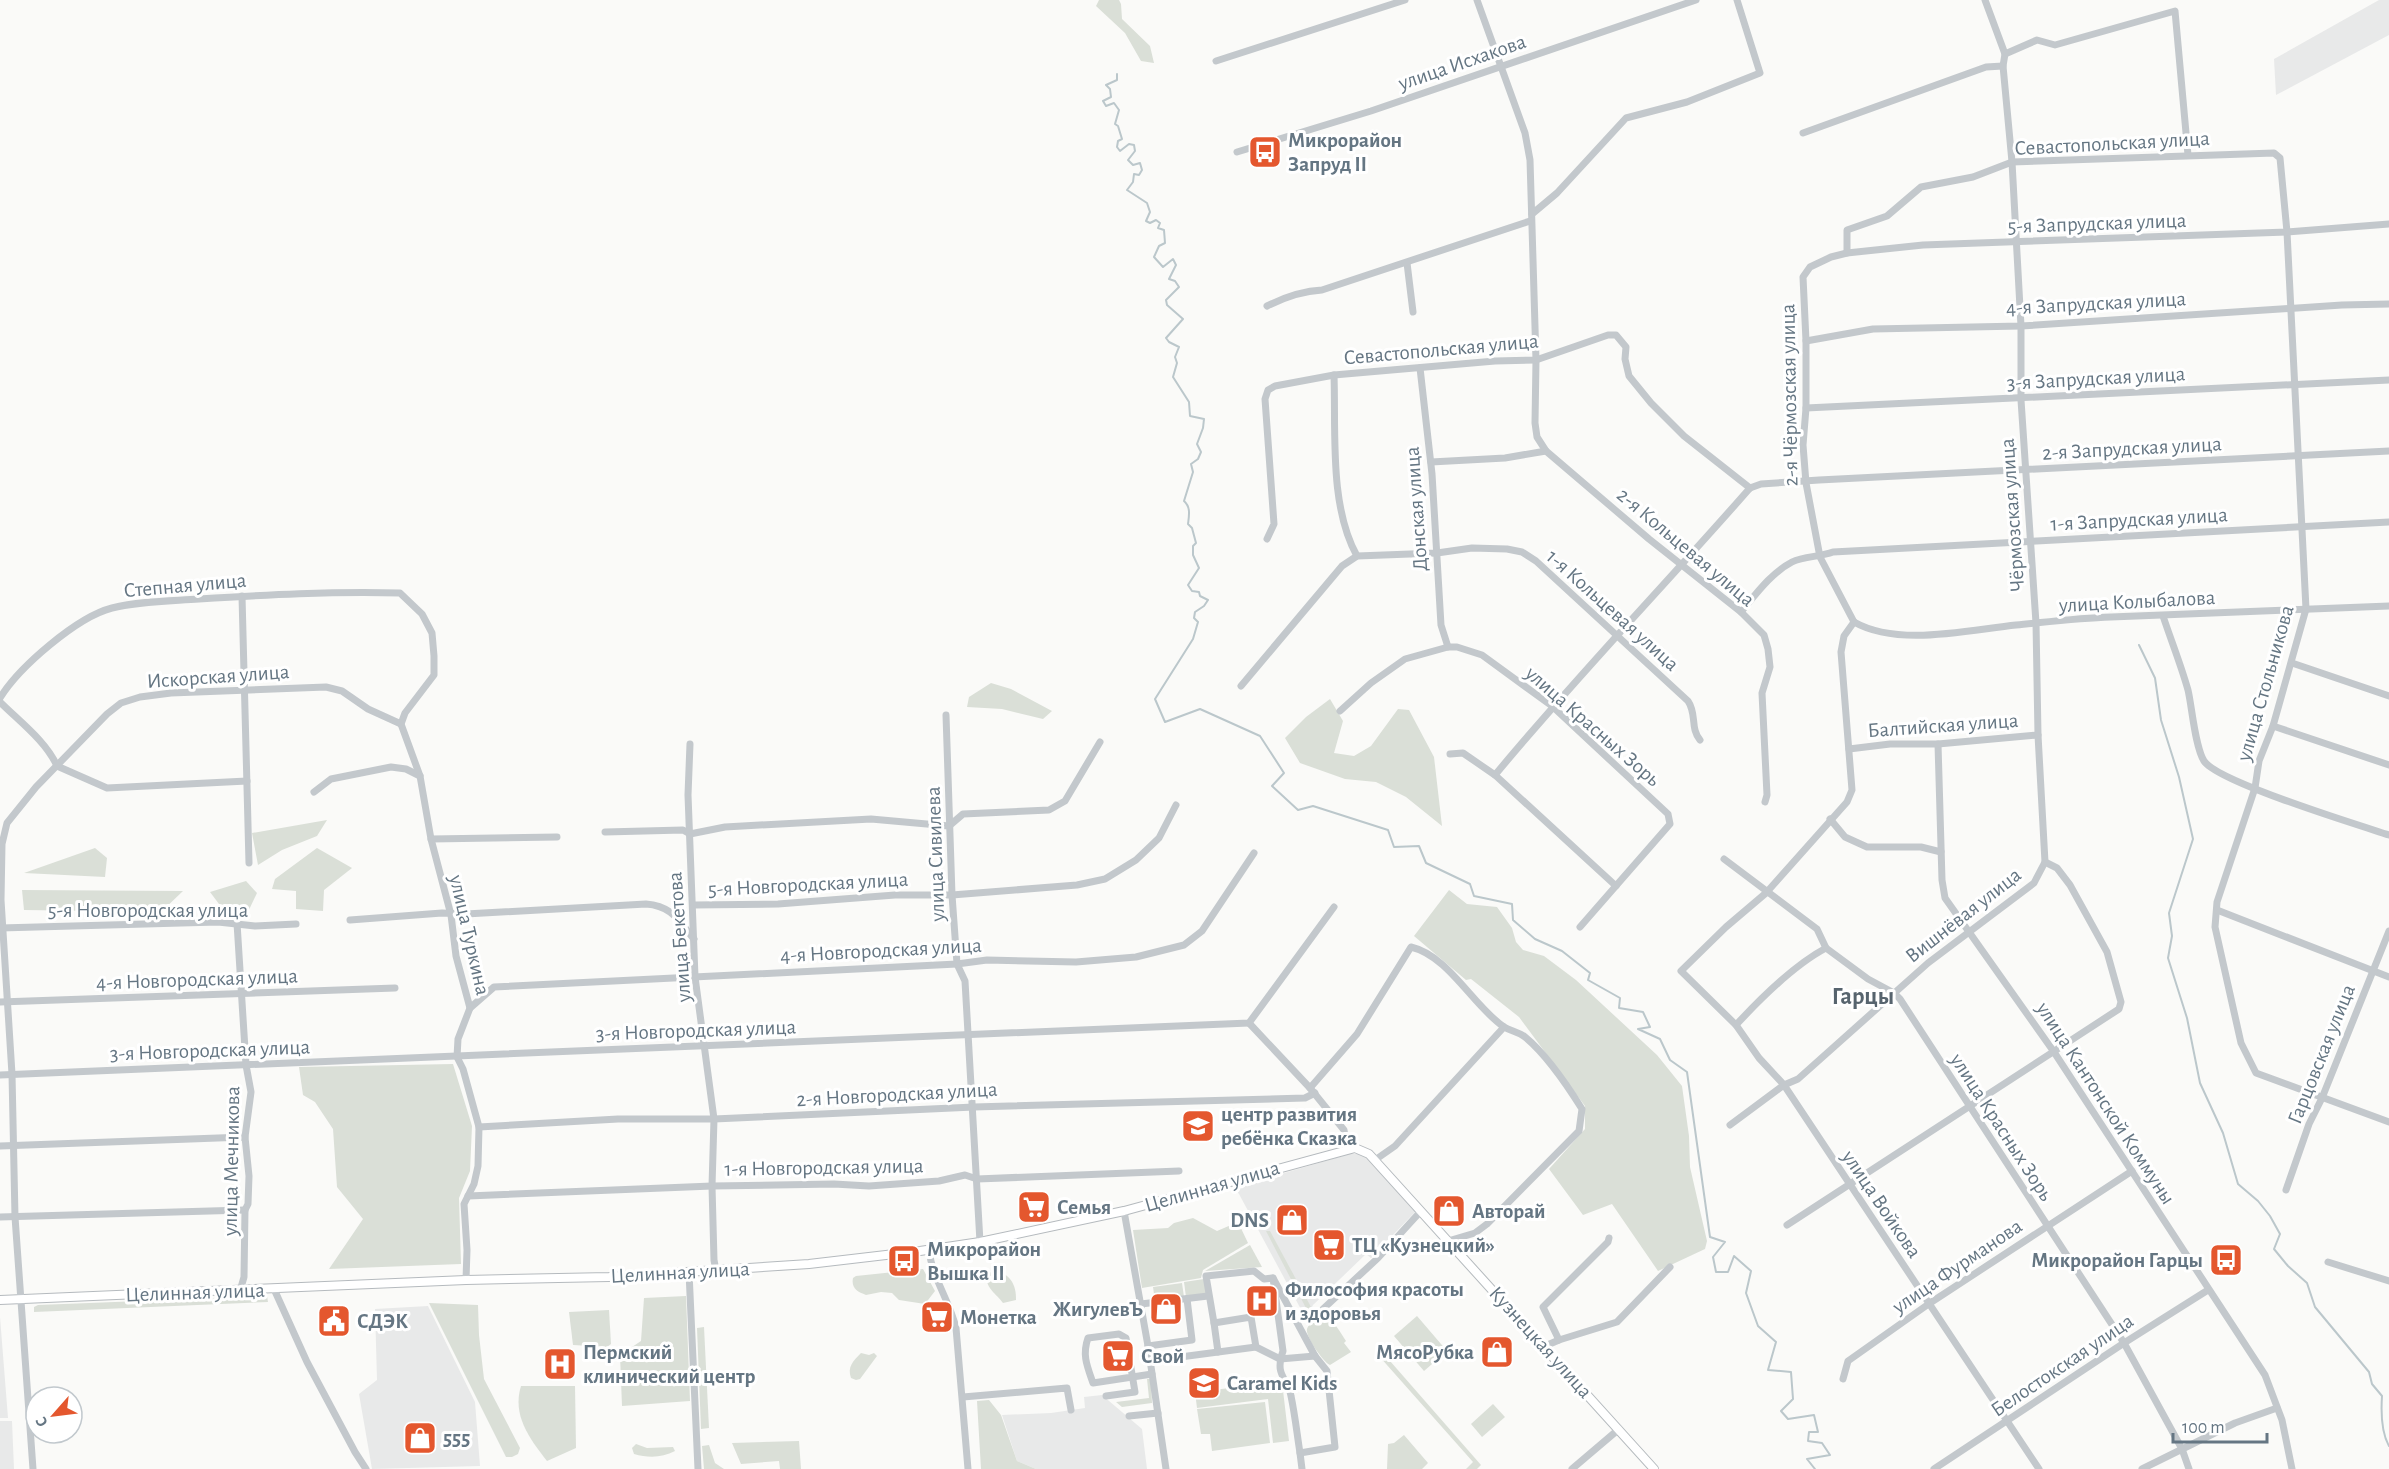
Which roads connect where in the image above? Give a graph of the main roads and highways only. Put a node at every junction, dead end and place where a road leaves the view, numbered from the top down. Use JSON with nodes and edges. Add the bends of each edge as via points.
{"nodes":[{"id":1,"x":1347,"y":1148,"type":"joint"},
{"id":2,"x":0,"y":1300,"type":"edge"},
{"id":3,"x":1654,"y":1469,"type":"edge"}],
"edges":[{"from":1,"to":2,"type":"main road","name":"Целинная улица","via":[[1124,1211],[980,1242],[809,1264],[609,1276]]},
{"from":1,"to":3,"type":"main road","name":"Кузнецкая улица","via":[[1362,1149],[1375,1160]]}]}
